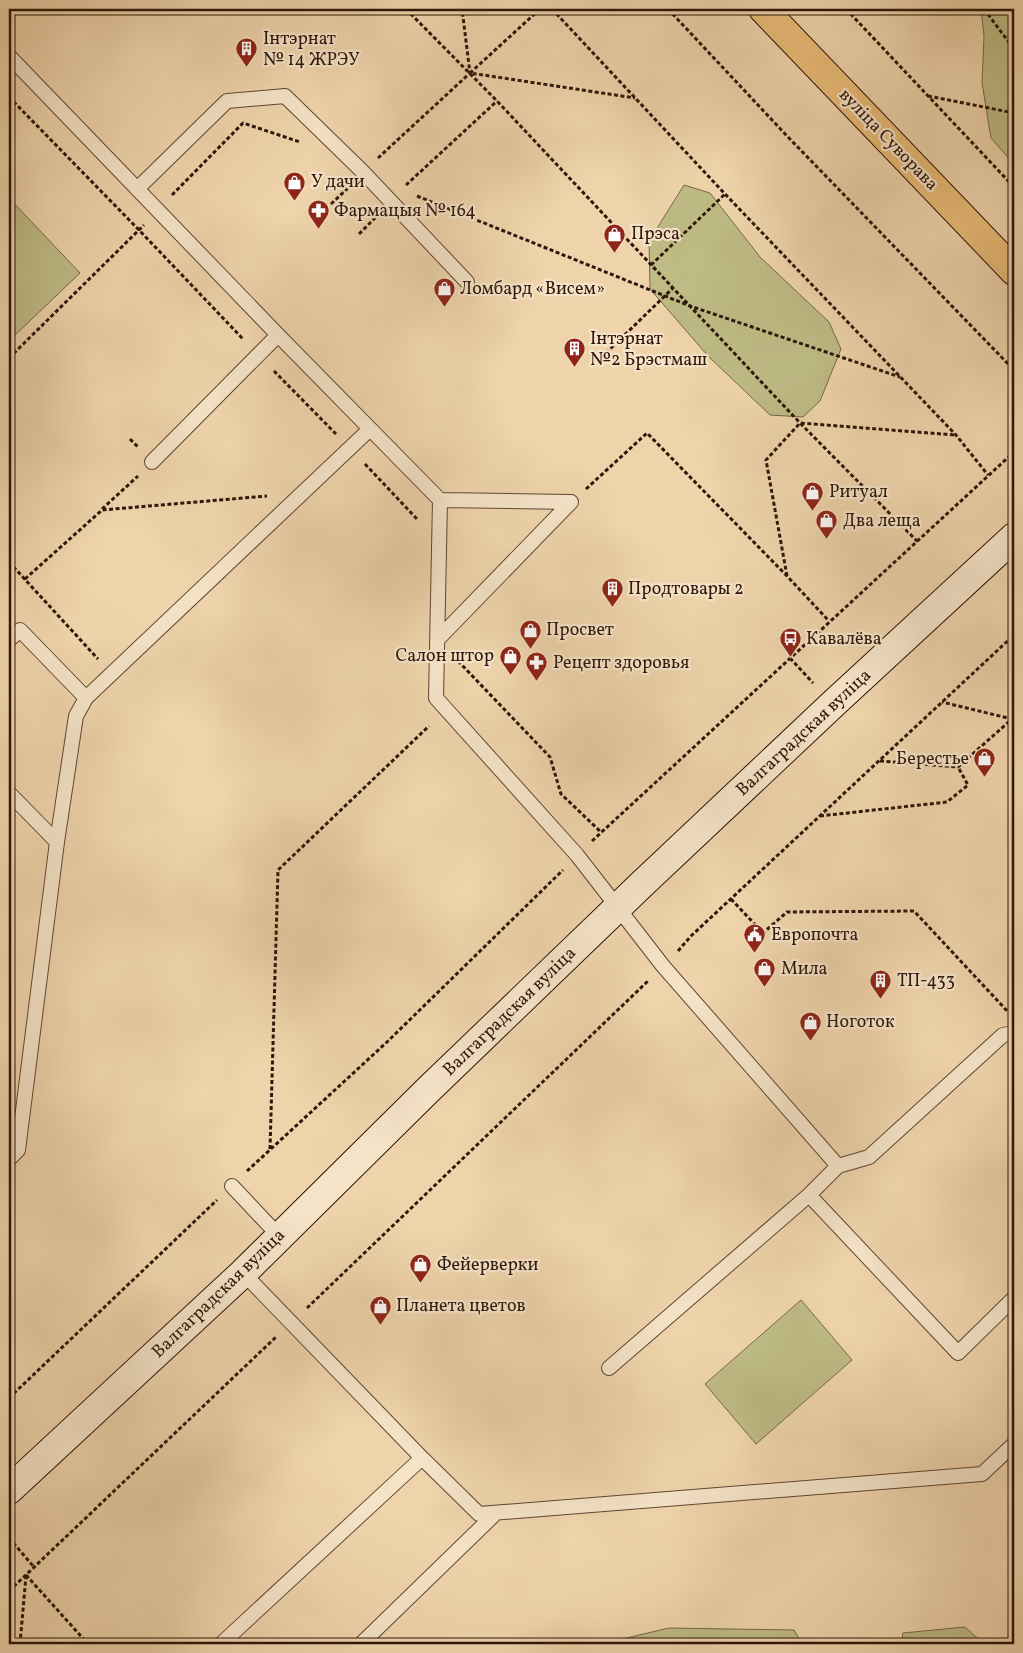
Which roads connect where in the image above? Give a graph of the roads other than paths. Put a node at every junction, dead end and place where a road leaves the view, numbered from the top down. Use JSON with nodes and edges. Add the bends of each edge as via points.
{"nodes":[{"id":1,"x":763,"y":9,"type":"edge"},
{"id":2,"x":9,"y":56,"type":"edge"},
{"id":3,"x":137,"y":189,"type":"junction"},
{"id":4,"x":1014,"y":271,"type":"edge"},
{"id":5,"x":467,"y":282,"type":"dead end"},
{"id":6,"x":278,"y":335,"type":"junction"},
{"id":7,"x":370,"y":430,"type":"junction"},
{"id":8,"x":152,"y":462,"type":"road end"},
{"id":9,"x":440,"y":500,"type":"junction"},
{"id":10,"x":1014,"y":537,"type":"edge"},
{"id":11,"x":438,"y":639,"type":"junction"},
{"id":12,"x":9,"y":640,"type":"edge"},
{"id":13,"x":86,"y":698,"type":"junction"},
{"id":14,"x":9,"y":793,"type":"edge"},
{"id":15,"x":57,"y":842,"type":"junction"},
{"id":16,"x":618,"y":907,"type":"junction"},
{"id":17,"x":1014,"y":1033,"type":"edge"},
{"id":18,"x":9,"y":1159,"type":"edge"},
{"id":19,"x":838,"y":1166,"type":"junction"},
{"id":20,"x":232,"y":1186,"type":"road end"},
{"id":21,"x":809,"y":1195,"type":"junction"},
{"id":22,"x":280,"y":1236,"type":"junction"},
{"id":23,"x":243,"y":1273,"type":"junction"},
{"id":24,"x":1014,"y":1298,"type":"edge"},
{"id":25,"x":609,"y":1368,"type":"dead end"},
{"id":26,"x":1014,"y":1444,"type":"edge"},
{"id":27,"x":422,"y":1458,"type":"junction"},
{"id":28,"x":9,"y":1490,"type":"edge"},
{"id":29,"x":496,"y":1513,"type":"junction"},
{"id":30,"x":221,"y":1644,"type":"edge"},
{"id":31,"x":362,"y":1644,"type":"edge"}],
"edges":[{"from":1,"to":4,"type":"main road","name":"вуліца Суворава"},
{"from":2,"to":3,"type":"lane"},
{"from":3,"to":5,"type":"lane","via":[[227,101],[285,96],[363,172]]},
{"from":3,"to":6,"type":"lane"},
{"from":6,"to":7,"type":"lane"},
{"from":6,"to":8,"type":"lane"},
{"from":7,"to":9,"type":"lane"},
{"from":7,"to":13,"type":"lane"},
{"from":9,"to":11,"type":"lane"},
{"from":9,"to":11,"type":"lane","via":[[571,502]]},
{"from":10,"to":16,"type":"main road","name":"Валгаградская вуліца"},
{"from":11,"to":16,"type":"lane","via":[[436,698],[577,855]]},
{"from":12,"to":13,"type":"lane","via":[[20,630]]},
{"from":13,"to":15,"type":"lane","via":[[76,716]]},
{"from":14,"to":15,"type":"lane"},
{"from":15,"to":18,"type":"lane","via":[[18,1150]]},
{"from":16,"to":19,"type":"lane","via":[[664,966]]},
{"from":16,"to":22,"type":"main road","name":"Валгаградская вуліца"},
{"from":17,"to":19,"type":"lane","via":[[1003,1035],[869,1157]]},
{"from":19,"to":21,"type":"lane"},
{"from":20,"to":22,"type":"lane"},
{"from":21,"to":24,"type":"lane","via":[[958,1353]]},
{"from":21,"to":25,"type":"lane"},
{"from":22,"to":23,"type":"main road","name":"Валгаградская вуліца"},
{"from":23,"to":27,"type":"lane"},
{"from":23,"to":28,"type":"main road","name":"Валгаградская вуліца"},
{"from":26,"to":29,"type":"lane","via":[[982,1474]]},
{"from":27,"to":29,"type":"lane","via":[[479,1514]]},
{"from":27,"to":30,"type":"lane"},
{"from":29,"to":31,"type":"lane"}]}
